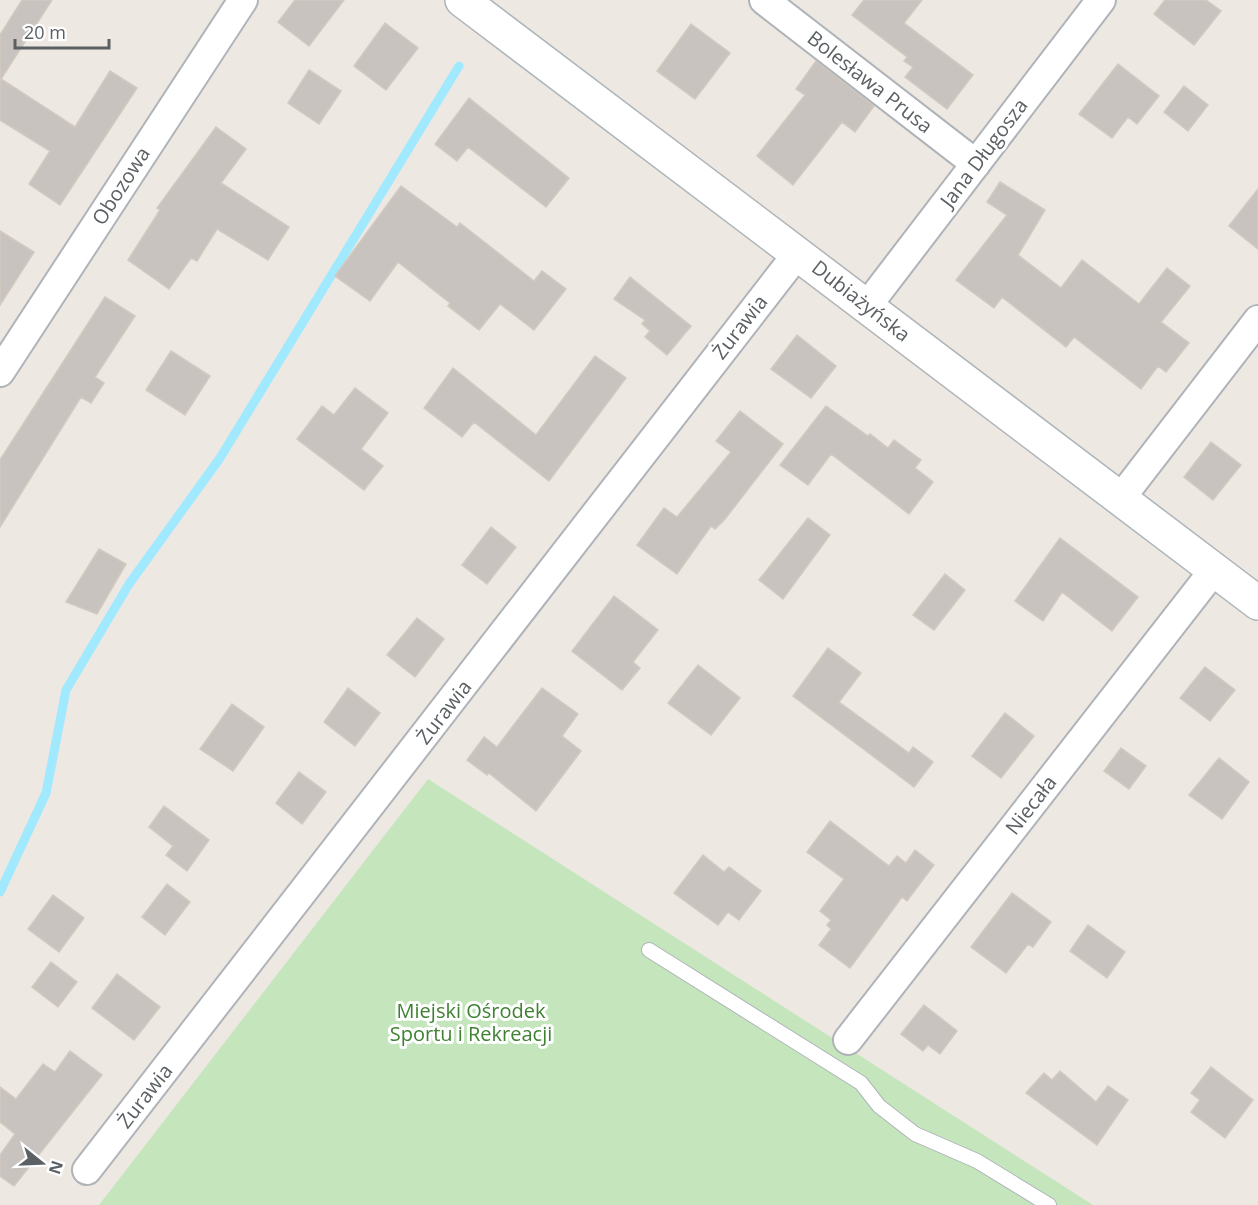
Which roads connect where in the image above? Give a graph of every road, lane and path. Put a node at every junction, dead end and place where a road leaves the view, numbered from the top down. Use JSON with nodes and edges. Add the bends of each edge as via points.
{"nodes":[{"id":1,"x":243,"y":0,"type":"edge"},
{"id":2,"x":462,"y":0,"type":"edge"},
{"id":3,"x":765,"y":0,"type":"edge"},
{"id":4,"x":1101,"y":0,"type":"edge"},
{"id":5,"x":976,"y":164,"type":"junction"},
{"id":6,"x":798,"y":253,"type":"junction"},
{"id":7,"x":867,"y":306,"type":"junction"},
{"id":8,"x":1258,"y":320,"type":"edge"},
{"id":9,"x":0,"y":372,"type":"edge"},
{"id":10,"x":1120,"y":499,"type":"junction"},
{"id":11,"x":1214,"y":570,"type":"junction"},
{"id":12,"x":1258,"y":603,"type":"edge"},
{"id":13,"x":649,"y":950,"type":"dead end"},
{"id":14,"x":848,"y":1040,"type":"dead end"},
{"id":15,"x":87,"y":1170,"type":"dead end"},
{"id":16,"x":1049,"y":1205,"type":"edge"}],
"edges":[{"from":1,"to":9,"type":"street","name":"Obozowa"},
{"from":2,"to":6,"type":"street","name":"Dubiażyńska"},
{"from":3,"to":5,"type":"street","name":"Bolesława Prusa"},
{"from":4,"to":5,"type":"street","name":"Jana Długosza"},
{"from":5,"to":7,"type":"street","name":"Jana Długosza"},
{"from":6,"to":7,"type":"street","name":"Dubiażyńska"},
{"from":6,"to":15,"type":"street","name":"Żurawia"},
{"from":7,"to":10,"type":"street","name":"Dubiażyńska"},
{"from":8,"to":10,"type":"street"},
{"from":10,"to":11,"type":"street","name":"Dubiażyńska"},
{"from":11,"to":12,"type":"street","name":"Dubiażyńska"},
{"from":11,"to":14,"type":"street","name":"Niecała"},
{"from":13,"to":16,"type":"lane","via":[[861,1083],[879,1106],[915,1134],[977,1161]]}]}
